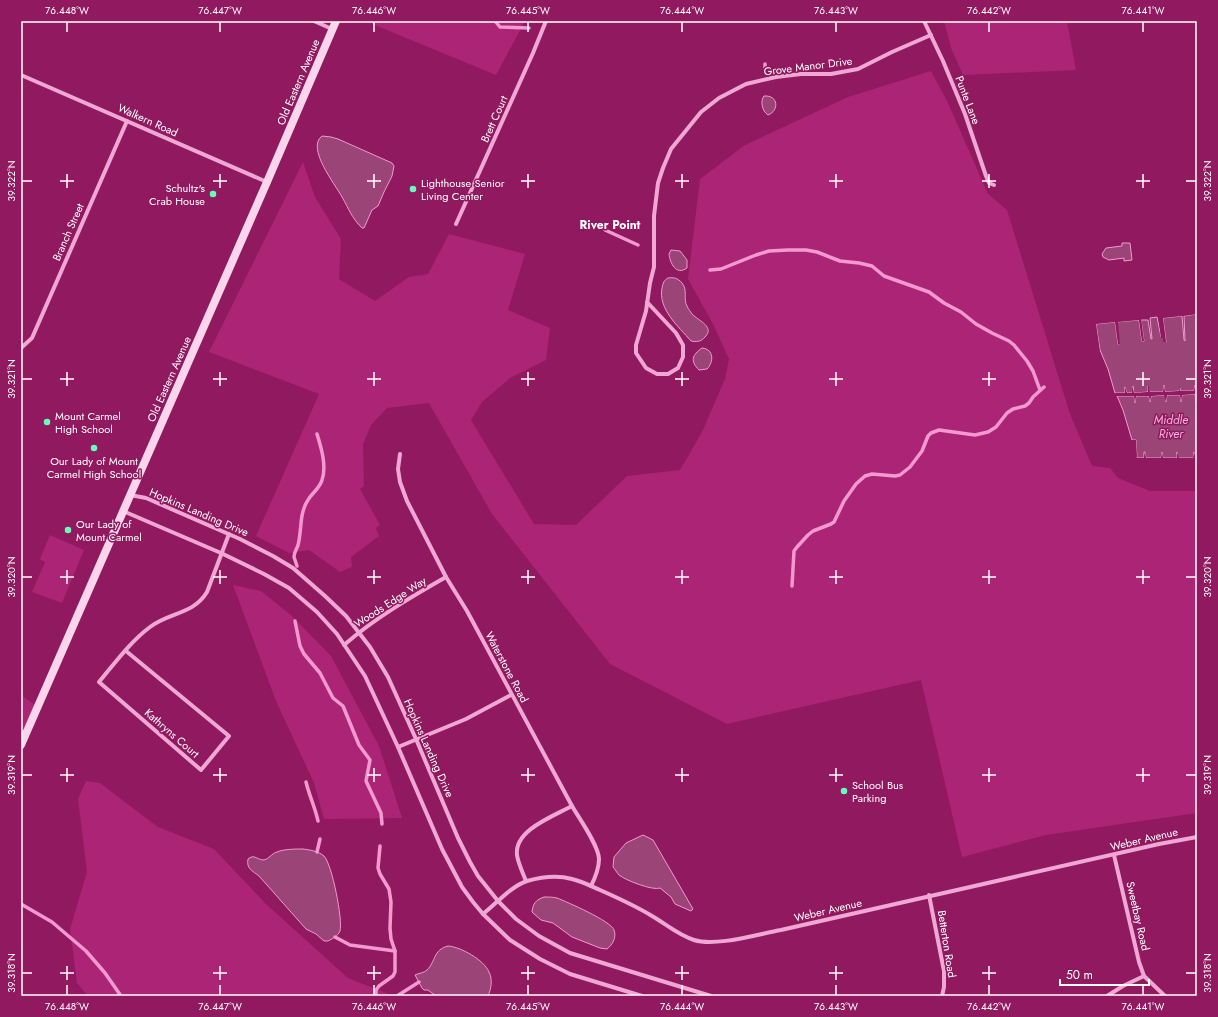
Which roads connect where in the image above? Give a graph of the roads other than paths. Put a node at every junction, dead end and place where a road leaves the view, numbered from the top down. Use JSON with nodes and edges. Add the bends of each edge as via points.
{"nodes":[{"id":1,"x":314,"y":21,"type":"edge"},
{"id":2,"x":546,"y":21,"type":"edge"},
{"id":3,"x":924,"y":21,"type":"edge"},
{"id":4,"x":334,"y":25,"type":"edge"},
{"id":5,"x":931,"y":35,"type":"junction"},
{"id":6,"x":21,"y":75,"type":"edge"},
{"id":7,"x":127,"y":121,"type":"junction"},
{"id":8,"x":268,"y":182,"type":"junction"},
{"id":9,"x":994,"y":185,"type":"dead end"},
{"id":10,"x":456,"y":224,"type":"dead end"},
{"id":11,"x":647,"y":302,"type":"junction"},
{"id":12,"x":22,"y":348,"type":"edge"},
{"id":13,"x":400,"y":454,"type":"dead end"},
{"id":14,"x":130,"y":495,"type":"junction"},
{"id":15,"x":123,"y":511,"type":"junction"},
{"id":16,"x":229,"y":534,"type":"junction"},
{"id":17,"x":221,"y":553,"type":"junction"},
{"id":18,"x":446,"y":577,"type":"junction"},
{"id":19,"x":359,"y":632,"type":"junction"},
{"id":20,"x":344,"y":645,"type":"junction"},
{"id":21,"x":126,"y":651,"type":"junction"},
{"id":22,"x":511,"y":695,"type":"junction"},
{"id":23,"x":416,"y":740,"type":"junction"},
{"id":24,"x":21,"y":745,"type":"edge"},
{"id":25,"x":398,"y":747,"type":"junction"},
{"id":26,"x":572,"y":806,"type":"junction"},
{"id":27,"x":1197,"y":837,"type":"edge"},
{"id":28,"x":1114,"y":855,"type":"junction"},
{"id":29,"x":526,"y":881,"type":"junction"},
{"id":30,"x":591,"y":886,"type":"junction"},
{"id":31,"x":929,"y":895,"type":"junction"},
{"id":32,"x":498,"y":901,"type":"junction"},
{"id":33,"x":483,"y":914,"type":"junction"},
{"id":34,"x":1144,"y":976,"type":"junction"},
{"id":35,"x":642,"y":996,"type":"edge"},
{"id":36,"x":711,"y":996,"type":"edge"},
{"id":37,"x":942,"y":996,"type":"edge"},
{"id":38,"x":1106,"y":996,"type":"edge"},
{"id":39,"x":1165,"y":996,"type":"edge"}],
"edges":[{"from":1,"to":4,"type":"street"},
{"from":2,"to":10,"type":"street","name":"Brett Court"},
{"from":3,"to":5,"type":"street","name":"Punte Lane"},
{"from":4,"to":8,"type":"street","name":"Old Eastern Avenue"},
{"from":5,"to":9,"type":"street","name":"Punte Lane","via":[[965,114],[986,176],[989,183]]},
{"from":5,"to":11,"type":"street","name":"Grove Manor Drive","via":[[858,69],[831,74],[795,74],[746,84],[719,98],[701,112],[671,149],[658,182],[654,216],[654,267]]},
{"from":6,"to":7,"type":"street","name":"Walkern Road"},
{"from":7,"to":8,"type":"street","name":"Walkern Road"},
{"from":7,"to":12,"type":"street","name":"Branch Street","via":[[32,338]]},
{"from":8,"to":14,"type":"street","name":"Old Eastern Avenue"},
{"from":11,"to":11,"type":"street","name":"Grove Manor Drive","via":[[636,353],[646,368],[656,374],[668,374],[678,368],[683,357],[683,346],[676,333]]},
{"from":13,"to":18,"type":"street","name":"Waterstone Road","via":[[400,482]]},
{"from":14,"to":15,"type":"street","name":"Old Eastern Avenue"},
{"from":14,"to":16,"type":"street","name":"Hopkins Landing Drive","via":[[146,498]]},
{"from":15,"to":17,"type":"street"},
{"from":15,"to":24,"type":"street","name":"Old Eastern Avenue"},
{"from":16,"to":17,"type":"street","name":"Kathryns Court"},
{"from":16,"to":19,"type":"street","name":"Hopkins Landing Drive","via":[[293,568],[346,616]]},
{"from":17,"to":20,"type":"street","via":[[289,588],[316,612]]},
{"from":17,"to":21,"type":"street","name":"Kathryns Court","via":[[203,600],[196,606],[158,620],[138,636]]},
{"from":18,"to":19,"type":"street","name":"Woods Edge Way"},
{"from":18,"to":22,"type":"street","name":"Waterstone Road"},
{"from":19,"to":20,"type":"street","name":"Woods Edge Way"},
{"from":19,"to":23,"type":"street","name":"Hopkins Landing Drive","via":[[388,677]]},
{"from":20,"to":25,"type":"street","via":[[365,676]]},
{"from":21,"to":21,"type":"street","name":"Kathryns Court","via":[[99,682],[201,770],[230,736]]},
{"from":22,"to":23,"type":"street","via":[[466,719]]},
{"from":22,"to":26,"type":"street","name":"Waterstone Road"},
{"from":23,"to":25,"type":"street"},
{"from":23,"to":32,"type":"street","name":"Hopkins Landing Drive","via":[[470,862]]},
{"from":25,"to":33,"type":"street","via":[[442,849],[462,887]]},
{"from":26,"to":29,"type":"street","via":[[533,827],[520,838],[517,856]]},
{"from":26,"to":30,"type":"street","name":"Waterstone Road","via":[[599,853],[598,867]]},
{"from":27,"to":28,"type":"street","name":"Weber Avenue"},
{"from":28,"to":31,"type":"street","name":"Weber Avenue"},
{"from":28,"to":34,"type":"street","name":"Sweetbay Road"},
{"from":29,"to":30,"type":"street","name":"Weber Avenue","via":[[554,877],[573,879]]},
{"from":29,"to":32,"type":"street","name":"Weber Avenue"},
{"from":30,"to":31,"type":"street","name":"Weber Avenue","via":[[652,915],[681,935],[706,942],[719,942],[781,930]]},
{"from":31,"to":37,"type":"street","name":"Betterton Road","via":[[944,971]]},
{"from":32,"to":33,"type":"street","name":"Weber Avenue"},
{"from":32,"to":36,"type":"street","name":"Hopkins Landing Drive","via":[[516,919],[539,936],[570,953]]},
{"from":33,"to":35,"type":"street","via":[[510,940],[540,960],[570,974]]},
{"from":34,"to":38,"type":"street"},
{"from":34,"to":39,"type":"street","name":"Sweetbay Road"}]}
